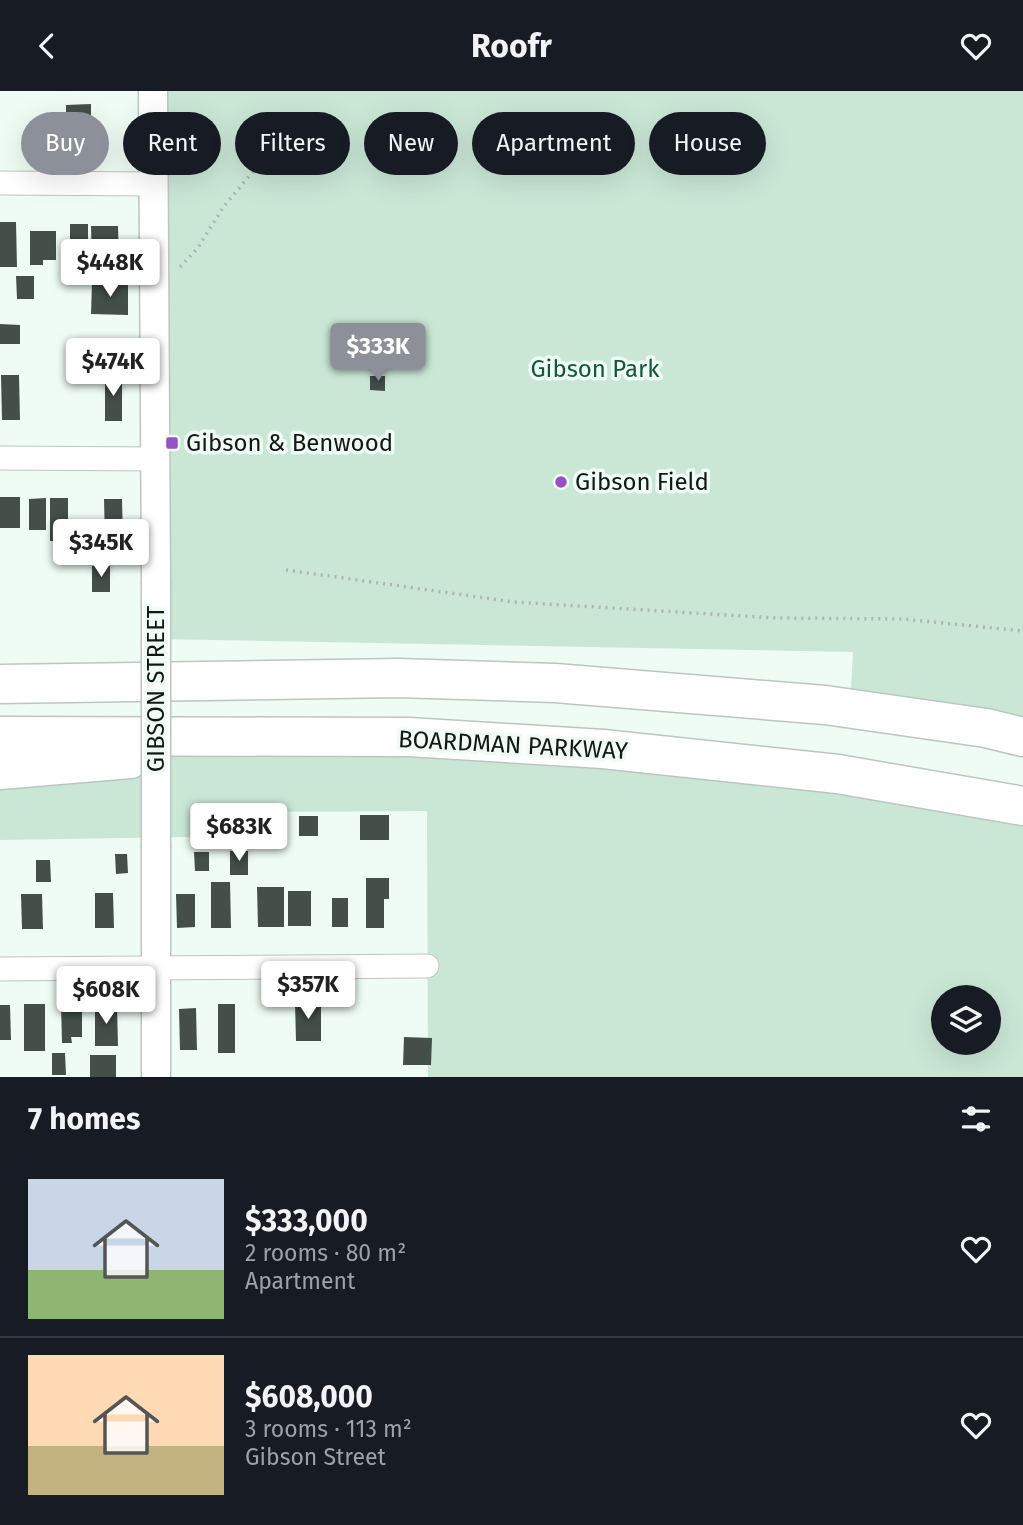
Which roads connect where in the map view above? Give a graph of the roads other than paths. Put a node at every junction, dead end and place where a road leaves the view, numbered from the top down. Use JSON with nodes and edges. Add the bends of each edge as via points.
{"nodes":[{"id":1,"x":153,"y":91,"type":"edge"},
{"id":2,"x":0,"y":183,"type":"edge"},
{"id":3,"x":155,"y":184,"type":"junction"},
{"id":4,"x":0,"y":458,"type":"edge"},
{"id":5,"x":156,"y":459,"type":"junction"},
{"id":6,"x":0,"y":660,"type":"edge"},
{"id":7,"x":200,"y":681,"type":"junction"},
{"id":8,"x":0,"y":684,"type":"edge"},
{"id":9,"x":825,"y":705,"type":"junction"},
{"id":10,"x":1023,"y":720,"type":"edge"},
{"id":11,"x":0,"y":736,"type":"edge"},
{"id":12,"x":409,"y":737,"type":"junction"},
{"id":13,"x":1023,"y":737,"type":"edge"},
{"id":14,"x":0,"y":770,"type":"edge"},
{"id":15,"x":1023,"y":806,"type":"edge"},
{"id":16,"x":427,"y":966,"type":"dead end"},
{"id":17,"x":156,"y":967,"type":"junction"},
{"id":18,"x":0,"y":969,"type":"edge"},
{"id":19,"x":156,"y":1077,"type":"edge"}],
"edges":[{"from":1,"to":3,"type":"street","name":"GIBSON STREET"},
{"from":2,"to":3,"type":"street"},
{"from":3,"to":5,"type":"street","name":"GIBSON STREET"},
{"from":4,"to":5,"type":"street"},
{"from":5,"to":17,"type":"street","name":"GIBSON STREET","bridge":true},
{"from":6,"to":7,"type":"highway"},
{"from":7,"to":8,"type":"highway"},
{"from":7,"to":9,"type":"highway","via":[[398,678],[542,683]]},
{"from":9,"to":10,"type":"highway"},
{"from":9,"to":13,"type":"highway","via":[[986,727]]},
{"from":11,"to":12,"type":"highway","name":"BOARDMAN PARKWAY"},
{"from":12,"to":14,"type":"highway"},
{"from":12,"to":15,"type":"highway","name":"BOARDMAN PARKWAY","via":[[755,763]]},
{"from":16,"to":17,"type":"street"},
{"from":17,"to":18,"type":"street"},
{"from":17,"to":19,"type":"street","name":"GIBSON STREET"}]}
